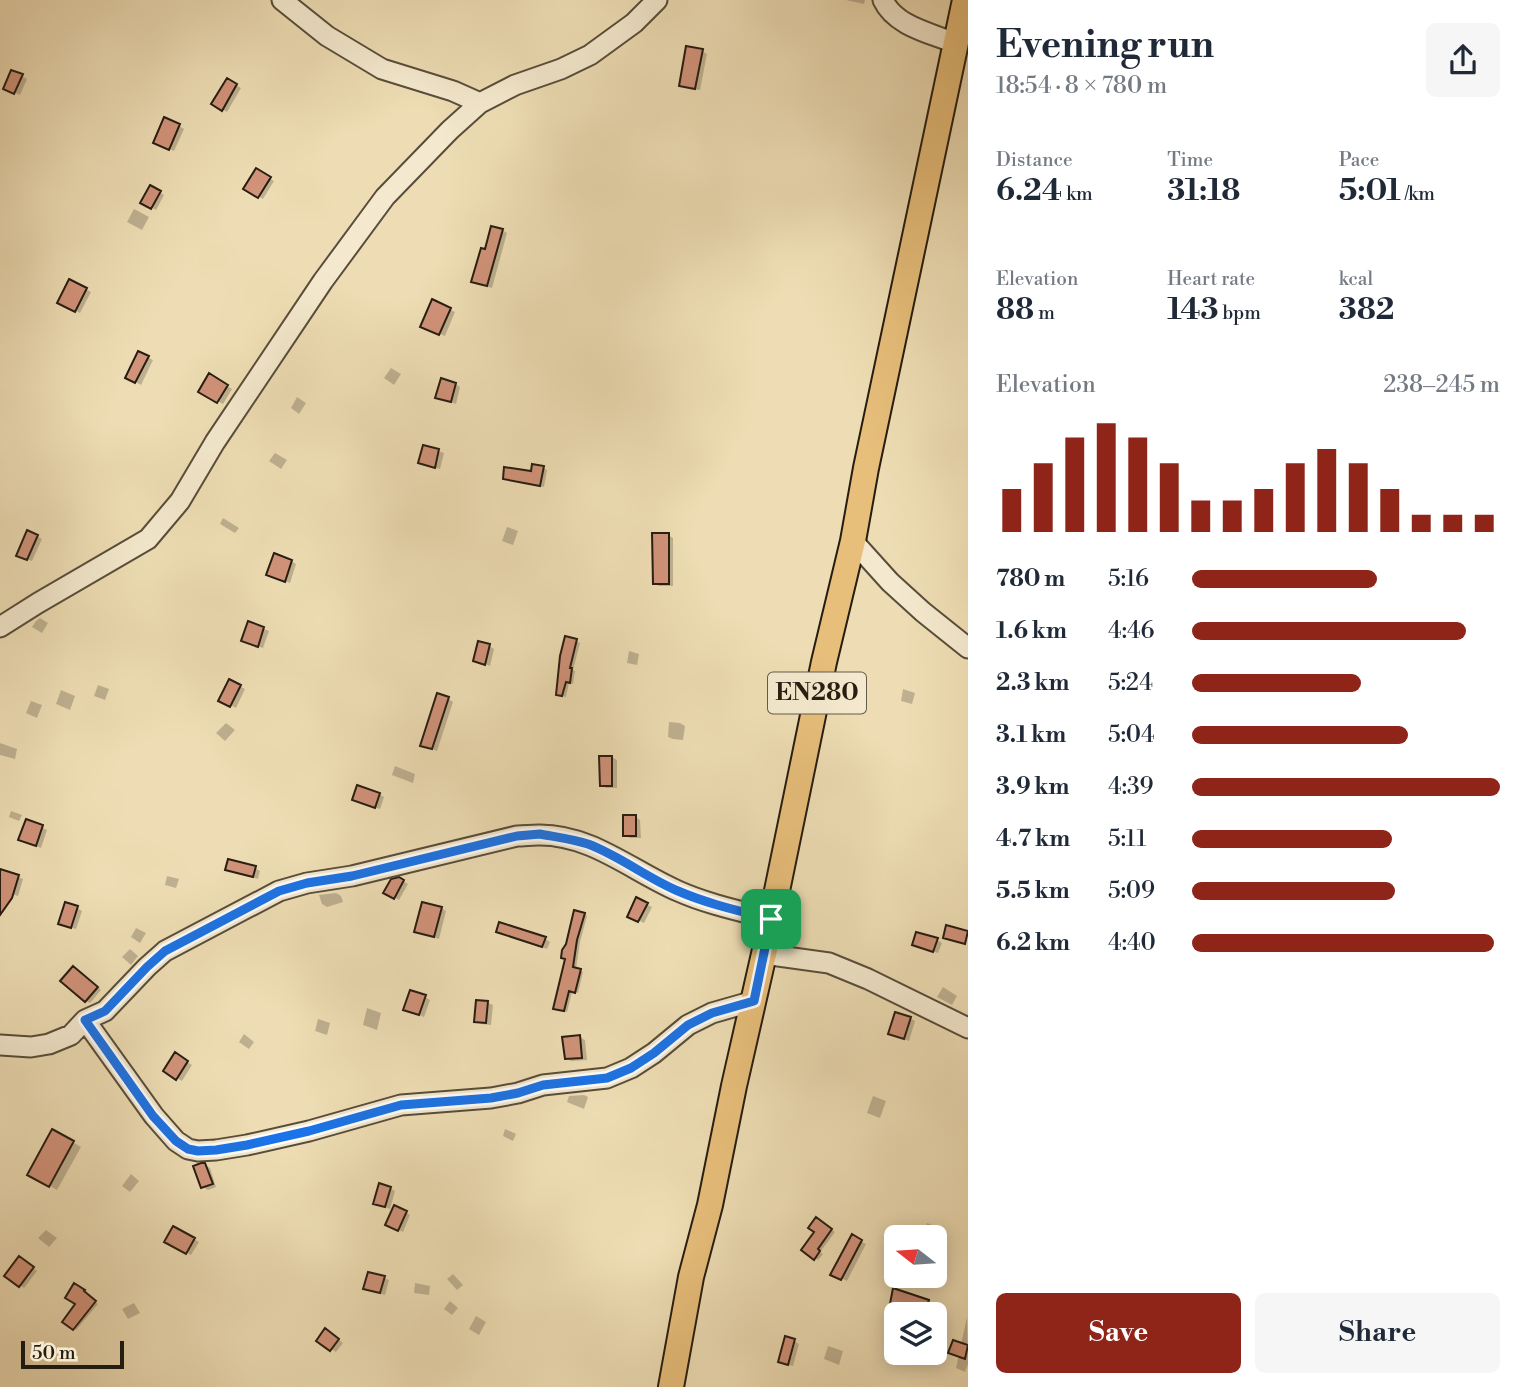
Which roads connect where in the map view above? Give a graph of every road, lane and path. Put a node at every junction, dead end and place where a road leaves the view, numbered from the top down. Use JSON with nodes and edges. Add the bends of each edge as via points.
{"nodes":[{"id":1,"x":282,"y":0,"type":"edge"},
{"id":2,"x":656,"y":0,"type":"edge"},
{"id":3,"x":883,"y":0,"type":"edge"},
{"id":4,"x":965,"y":11,"type":"edge"},
{"id":5,"x":955,"y":43,"type":"junction"},
{"id":6,"x":481,"y":103,"type":"junction"},
{"id":7,"x":853,"y":541,"type":"junction"},
{"id":8,"x":0,"y":627,"type":"edge"},
{"id":9,"x":968,"y":648,"type":"edge"},
{"id":10,"x":771,"y":919,"type":"junction"},
{"id":11,"x":764,"y":954,"type":"junction"},
{"id":12,"x":754,"y":1001,"type":"junction"},
{"id":13,"x":85,"y":1020,"type":"junction"},
{"id":14,"x":968,"y":1028,"type":"edge"},
{"id":15,"x":0,"y":1045,"type":"edge"},
{"id":16,"x":671,"y":1387,"type":"edge"}],
"edges":[{"from":1,"to":6,"type":"street","via":[[327,36],[383,69]]},
{"from":2,"to":6,"type":"street","via":[[634,23],[590,55]]},
{"from":3,"to":5,"type":"street","via":[[898,19]]},
{"from":4,"to":5,"type":"main road","number":"EN280"},
{"from":5,"to":7,"type":"main road","number":"EN280"},
{"from":6,"to":8,"type":"street","via":[[385,197],[323,281],[180,501],[148,539]]},
{"from":7,"to":9,"type":"street","via":[[890,582]]},
{"from":7,"to":10,"type":"main road","number":"EN280"},
{"from":10,"to":11,"type":"main road","number":"EN280"},
{"from":10,"to":13,"type":"street","via":[[678,891],[588,844],[540,834],[517,836],[279,891],[165,951],[105,1011]]},
{"from":11,"to":12,"type":"main road","number":"EN280"},
{"from":11,"to":14,"type":"street","via":[[829,963]]},
{"from":12,"to":13,"type":"street","via":[[688,1025],[643,1061],[607,1078],[543,1085],[491,1098],[401,1105],[296,1134],[198,1151],[176,1141],[153,1116]]},
{"from":12,"to":16,"type":"main road","number":"EN280","via":[[691,1277]]},
{"from":13,"to":15,"type":"street","via":[[71,1035],[49,1044]]}]}
